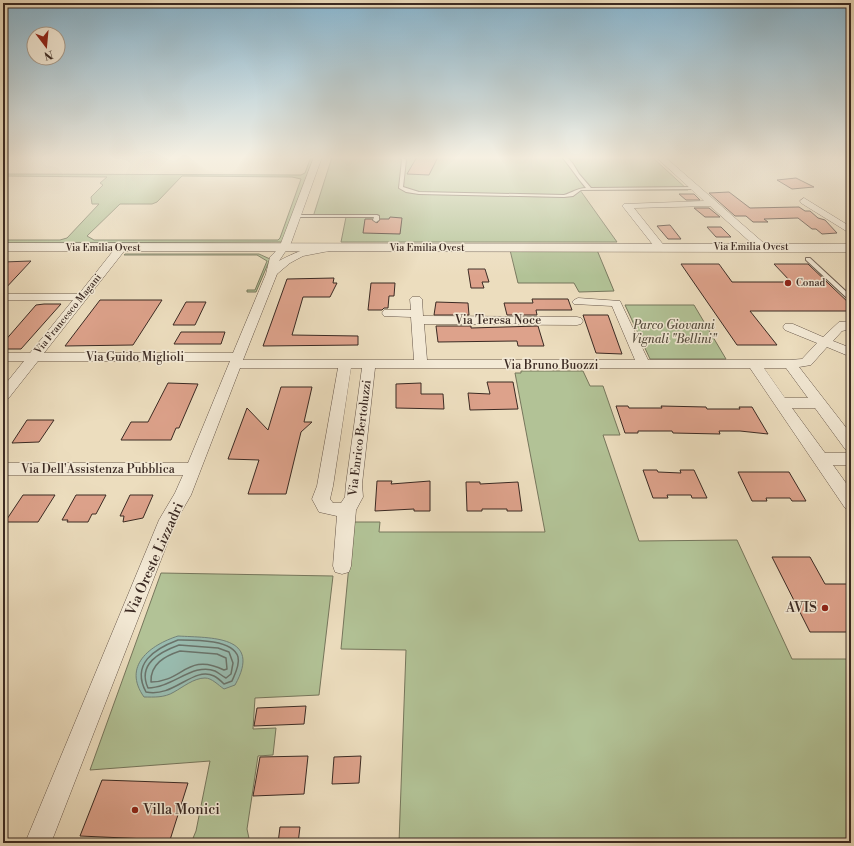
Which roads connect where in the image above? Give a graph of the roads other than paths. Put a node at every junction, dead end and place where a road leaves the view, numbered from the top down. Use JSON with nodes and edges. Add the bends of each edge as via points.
{"nodes":[{"id":1,"x":303,"y":196,"type":"edge"},
{"id":2,"x":705,"y":196,"type":"edge"},
{"id":3,"x":804,"y":202,"type":"dead end"},
{"id":4,"x":712,"y":203,"type":"junction"},
{"id":5,"x":296,"y":216,"type":"junction"},
{"id":6,"x":376,"y":220,"type":"dead end"},
{"id":7,"x":851,"y":231,"type":"edge"},
{"id":8,"x":3,"y":247,"type":"edge"},
{"id":9,"x":762,"y":247,"type":"junction"},
{"id":10,"x":121,"y":248,"type":"junction"},
{"id":11,"x":661,"y":248,"type":"junction"},
{"id":12,"x":851,"y":248,"type":"edge"},
{"id":13,"x":281,"y":257,"type":"junction"},
{"id":14,"x":808,"y":258,"type":"dead end"},
{"id":15,"x":3,"y":297,"type":"edge"},
{"id":16,"x":82,"y":297,"type":"junction"},
{"id":17,"x":416,"y":299,"type":"dead end"},
{"id":18,"x":851,"y":299,"type":"edge"},
{"id":19,"x":578,"y":302,"type":"dead end"},
{"id":20,"x":388,"y":314,"type":"dead end"},
{"id":21,"x":418,"y":317,"type":"junction"},
{"id":22,"x":577,"y":321,"type":"dead end"},
{"id":23,"x":851,"y":325,"type":"edge"},
{"id":24,"x":789,"y":327,"type":"dead end"},
{"id":25,"x":824,"y":342,"type":"junction"},
{"id":26,"x":851,"y":353,"type":"edge"},
{"id":27,"x":3,"y":357,"type":"edge"},
{"id":28,"x":33,"y":357,"type":"junction"},
{"id":29,"x":236,"y":361,"type":"junction"},
{"id":30,"x":754,"y":364,"type":"junction"},
{"id":31,"x":790,"y":364,"type":"junction"},
{"id":32,"x":345,"y":365,"type":"junction"},
{"id":33,"x":369,"y":365,"type":"junction"},
{"id":34,"x":421,"y":365,"type":"junction"},
{"id":35,"x":644,"y":365,"type":"junction"},
{"id":36,"x":3,"y":396,"type":"edge"},
{"id":37,"x":782,"y":403,"type":"junction"},
{"id":38,"x":820,"y":403,"type":"junction"},
{"id":39,"x":851,"y":445,"type":"edge"},
{"id":40,"x":851,"y":459,"type":"edge"},
{"id":41,"x":822,"y":460,"type":"junction"},
{"id":42,"x":193,"y":468,"type":"junction"},
{"id":43,"x":3,"y":469,"type":"edge"},
{"id":44,"x":851,"y":503,"type":"edge"},
{"id":45,"x":347,"y":508,"type":"junction"},
{"id":46,"x":342,"y":566,"type":"dead end"},
{"id":47,"x":38,"y":843,"type":"edge"}],
"edges":[{"from":1,"to":5,"type":"street","name":"Via Oreste Lizzadri"},
{"from":2,"to":4,"type":"street"},
{"from":3,"to":7,"type":"street"},
{"from":4,"to":9,"type":"street"},
{"from":4,"to":11,"type":"street","via":[[628,206]]},
{"from":5,"to":6,"type":"lane","via":[[377,216]]},
{"from":5,"to":13,"type":"street","name":"Via Oreste Lizzadri"},
{"from":8,"to":10,"type":"street","name":"Via Emilia Ovest"},
{"from":9,"to":11,"type":"street","name":"Via Emilia Ovest"},
{"from":9,"to":12,"type":"street","name":"Via Emilia Ovest"},
{"from":10,"to":13,"type":"street","name":"Via Emilia Ovest","via":[[257,248]]},
{"from":10,"to":16,"type":"street","name":"Via Francesco Magani"},
{"from":11,"to":13,"type":"street","name":"Via Emilia Ovest","via":[[331,248]]},
{"from":13,"to":29,"type":"street","name":"Via Oreste Lizzadri"},
{"from":14,"to":18,"type":"lane"},
{"from":15,"to":16,"type":"street"},
{"from":16,"to":28,"type":"street","name":"Via Francesco Magani"},
{"from":17,"to":21,"type":"street"},
{"from":19,"to":35,"type":"street","via":[[616,302]]},
{"from":20,"to":21,"type":"street","name":"Via Teresa Noce"},
{"from":21,"to":22,"type":"street","name":"Via Teresa Noce"},
{"from":21,"to":34,"type":"street"},
{"from":23,"to":25,"type":"street","name":"Via Bruno Buozzi","via":[[840,326]]},
{"from":24,"to":25,"type":"street"},
{"from":25,"to":26,"type":"street"},
{"from":25,"to":31,"type":"street","name":"Via Bruno Buozzi","via":[[806,362]]},
{"from":27,"to":28,"type":"street","name":"Via Francesco Magani"},
{"from":28,"to":29,"type":"street","name":"Via Guido Miglioli"},
{"from":28,"to":36,"type":"street"},
{"from":29,"to":32,"type":"street","name":"Via Bruno Buozzi"},
{"from":29,"to":42,"type":"street","name":"Via Oreste Lizzadri"},
{"from":30,"to":31,"type":"street","name":"Via Bruno Buozzi"},
{"from":30,"to":35,"type":"street","name":"Via Bruno Buozzi"},
{"from":30,"to":37,"type":"street"},
{"from":31,"to":38,"type":"street"},
{"from":32,"to":33,"type":"street","name":"Via Bruno Buozzi"},
{"from":32,"to":45,"type":"street","name":"Via Enrico Bertoluzzi","via":[[321,499],[325,507],[331,510]]},
{"from":33,"to":34,"type":"street","name":"Via Bruno Buozzi"},
{"from":33,"to":45,"type":"street","name":"Via Enrico Bertoluzzi","via":[[354,496]]},
{"from":34,"to":35,"type":"street","name":"Via Bruno Buozzi"},
{"from":37,"to":38,"type":"street"},
{"from":37,"to":41,"type":"street"},
{"from":38,"to":39,"type":"street"},
{"from":40,"to":41,"type":"street"},
{"from":41,"to":44,"type":"street"},
{"from":42,"to":43,"type":"street","name":"Via Dell'Assistenza Pubblica"},
{"from":42,"to":47,"type":"street","name":"Via Oreste Lizzadri","via":[[182,498],[168,520]]},
{"from":45,"to":46,"type":"street"}]}
